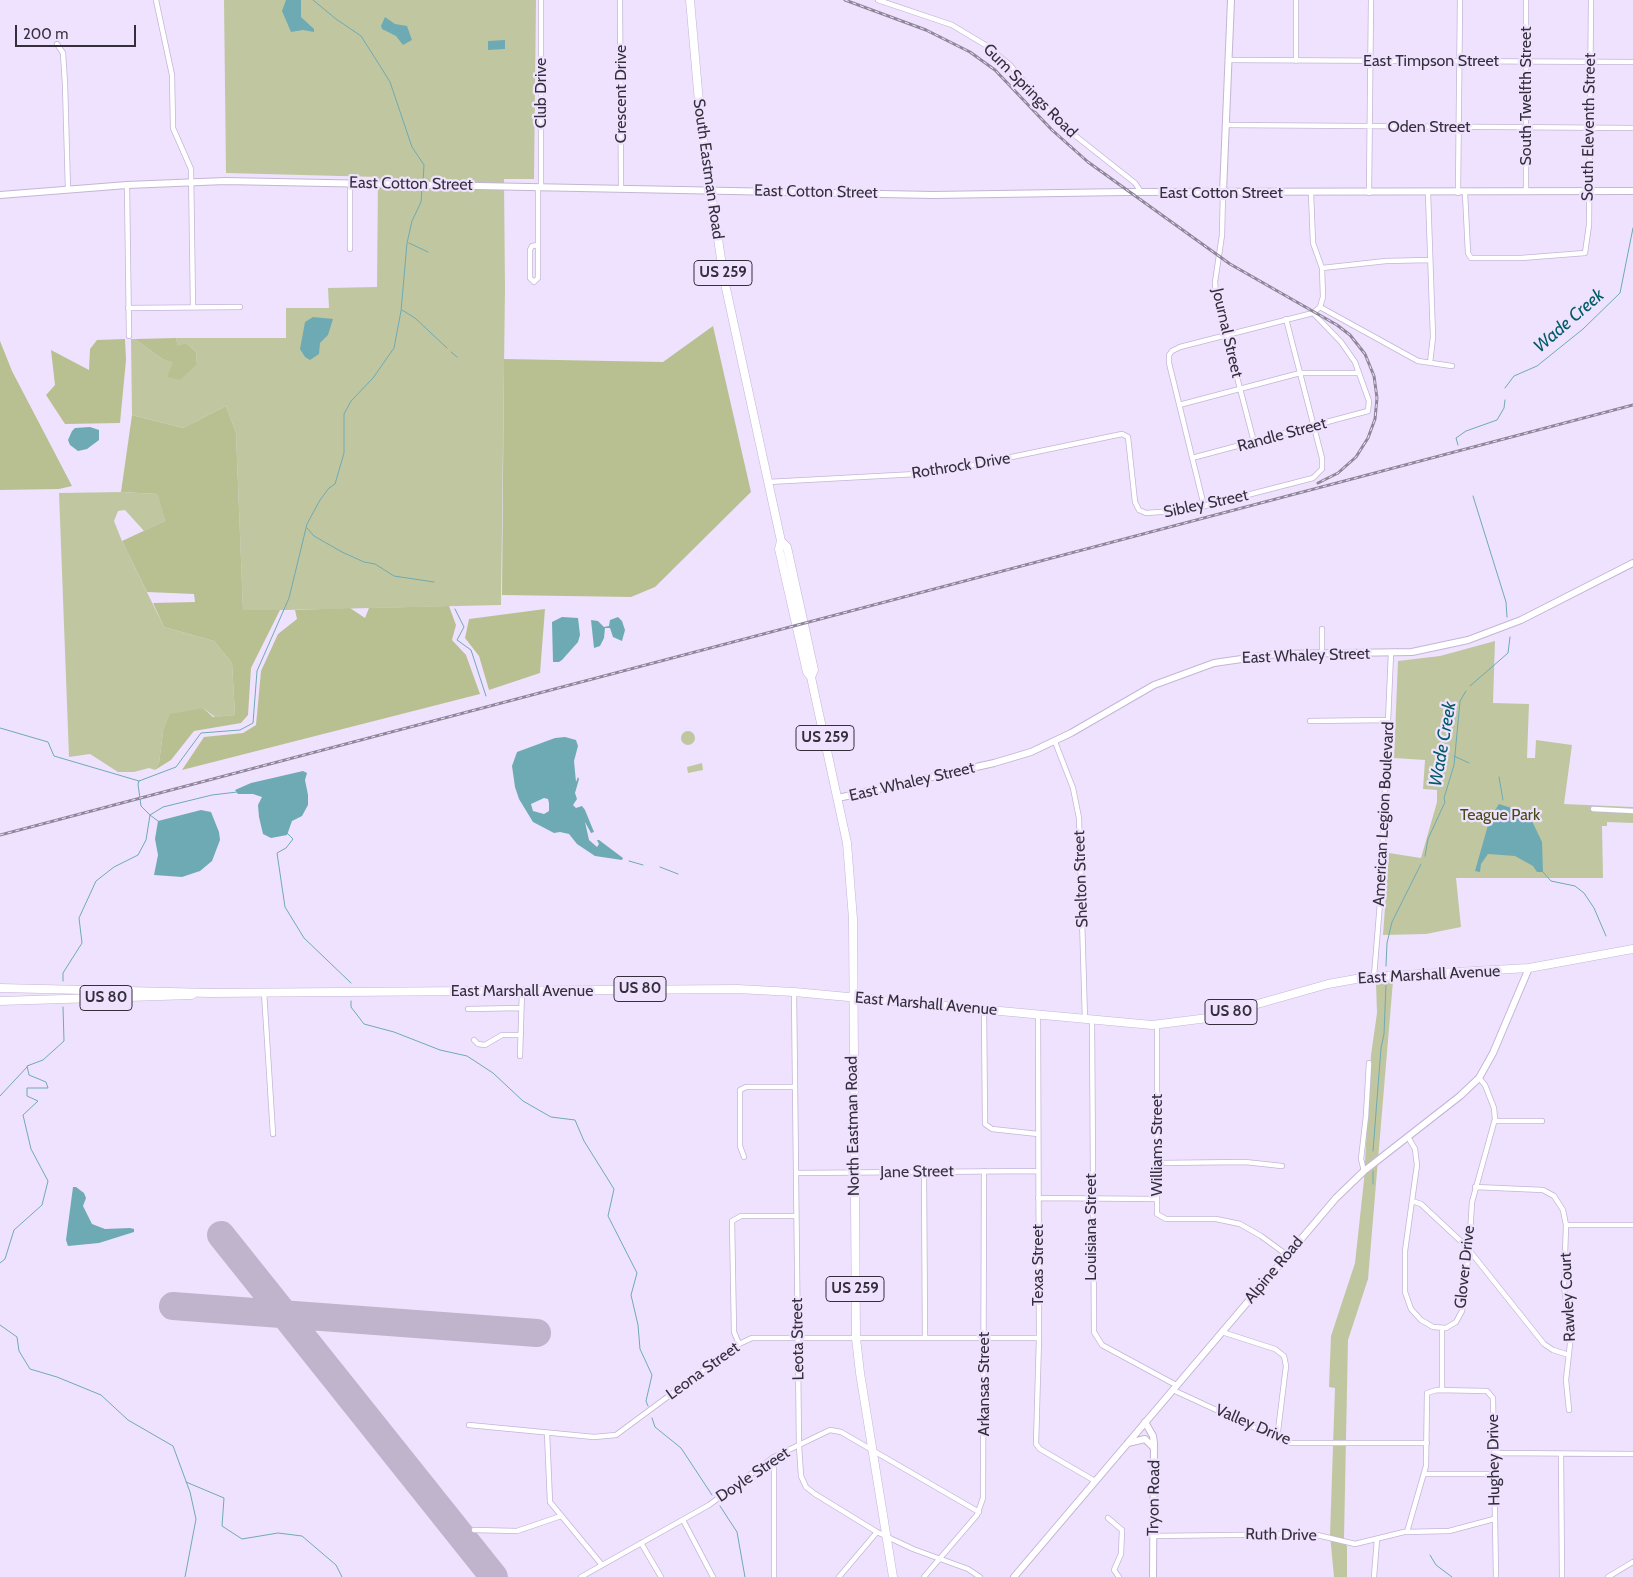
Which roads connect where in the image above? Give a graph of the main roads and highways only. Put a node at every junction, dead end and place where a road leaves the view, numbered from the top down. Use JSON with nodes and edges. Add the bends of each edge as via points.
{"nodes":[{"id":1,"x":690,"y":0,"type":"edge"},
{"id":2,"x":800,"y":624,"type":"joint"},
{"id":3,"x":1633,"y":949,"type":"edge"},
{"id":4,"x":0,"y":988,"type":"edge"},
{"id":5,"x":212,"y":993,"type":"junction"},
{"id":6,"x":852,"y":997,"type":"junction"},
{"id":7,"x":0,"y":1001,"type":"edge"},
{"id":8,"x":893,"y":1577,"type":"edge"}],
"edges":[{"from":1,"to":2,"type":"main road","name":"South Eastman Road","number":"US 259","via":[[709,190],[727,297],[781,541],[787,547]]},
{"from":2,"to":6,"type":"main road","name":"North Eastman Road","number":"US 259","via":[[814,670],[811,677],[847,843],[851,881]]},
{"from":3,"to":6,"type":"main road","name":"East Marshall Avenue","number":"US 80","via":[[1529,968],[1374,976],[1335,983],[1208,1018],[1157,1025]]},
{"from":4,"to":5,"type":"main road","name":"East Marshall Avenue","number":"US 80"},
{"from":5,"to":6,"type":"main road","name":"East Marshall Avenue","number":"US 80","via":[[678,989]]},
{"from":5,"to":7,"type":"main road","name":"East Marshall Avenue","number":"US 80"},
{"from":6,"to":8,"type":"main road","name":"North Eastman Road","number":"US 259","via":[[856,1338]]}]}
